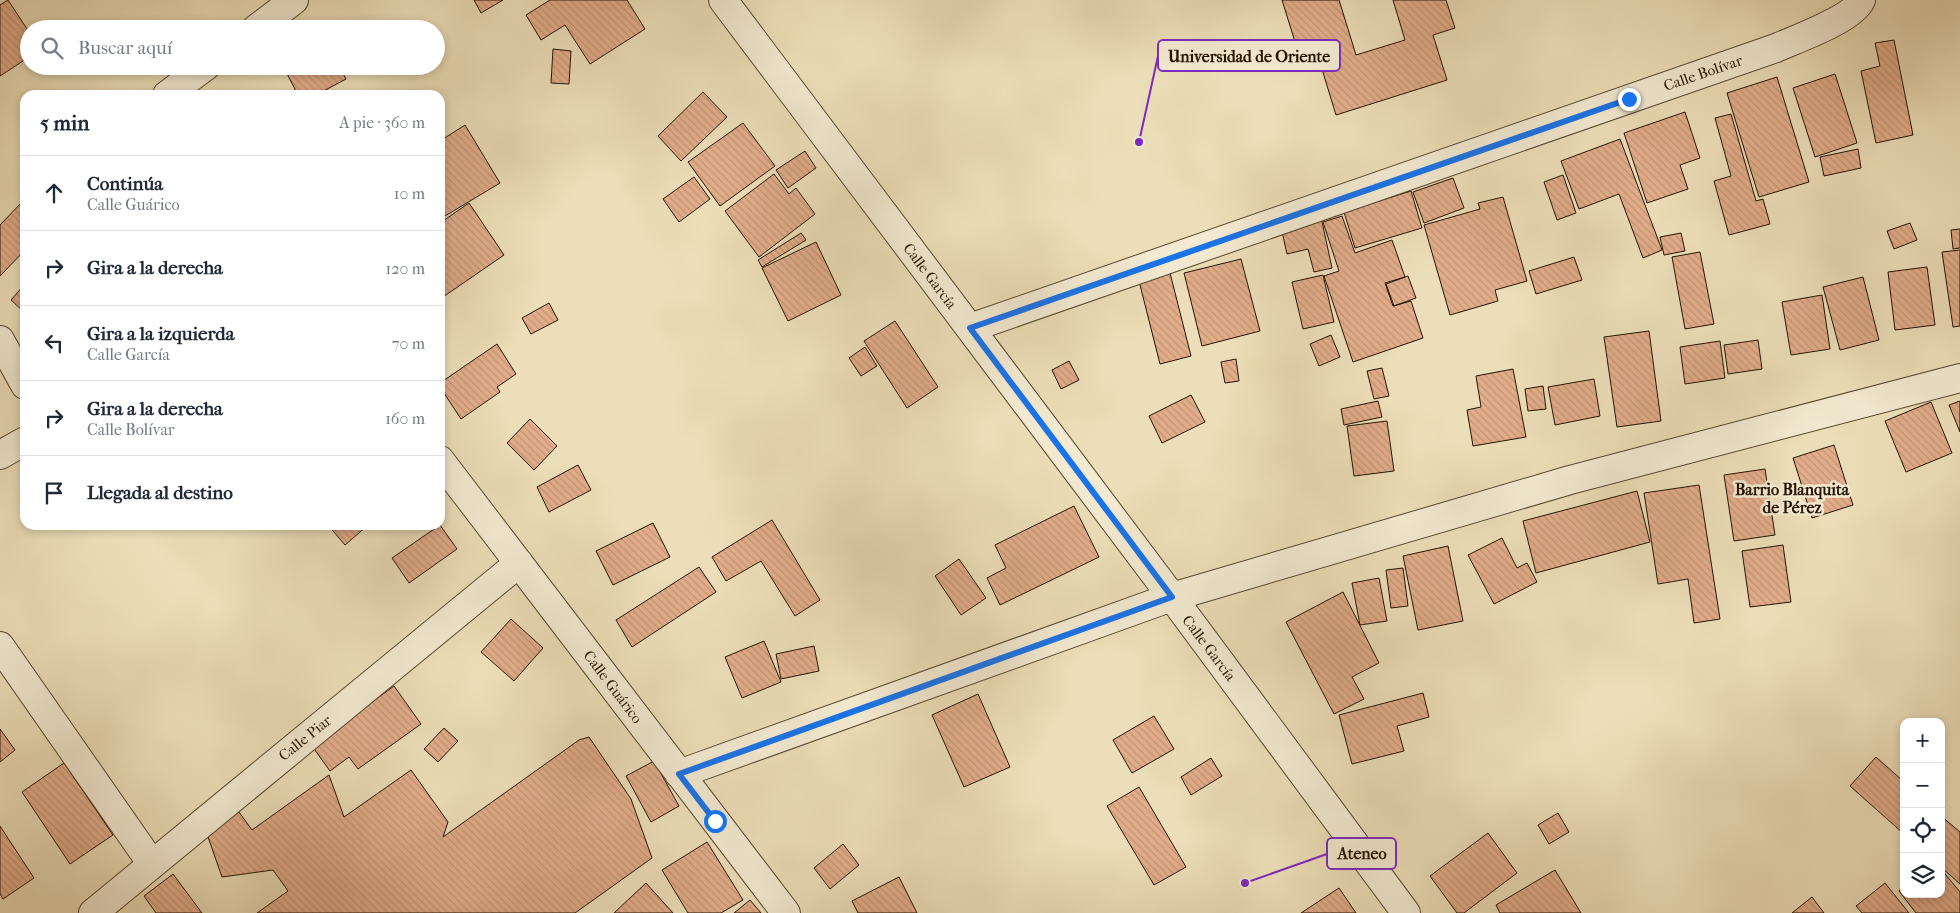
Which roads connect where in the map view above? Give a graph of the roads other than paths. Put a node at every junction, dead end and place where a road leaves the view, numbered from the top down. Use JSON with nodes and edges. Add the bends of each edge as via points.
{"nodes":[{"id":1,"x":294,"y":0,"type":"edge"},
{"id":2,"x":723,"y":0,"type":"edge"},
{"id":3,"x":1861,"y":0,"type":"edge"},
{"id":4,"x":268,"y":20,"type":"edge"},
{"id":5,"x":194,"y":75,"type":"edge"},
{"id":6,"x":174,"y":90,"type":"edge"},
{"id":7,"x":970,"y":328,"type":"junction"},
{"id":8,"x":0,"y":340,"type":"edge"},
{"id":9,"x":20,"y":376,"type":"edge"},
{"id":10,"x":1960,"y":378,"type":"edge"},
{"id":11,"x":20,"y":444,"type":"edge"},
{"id":12,"x":0,"y":455,"type":"edge"},
{"id":13,"x":445,"y":467,"type":"edge"},
{"id":14,"x":519,"y":563,"type":"junction"},
{"id":15,"x":1172,"y":597,"type":"junction"},
{"id":16,"x":0,"y":646,"type":"edge"},
{"id":17,"x":679,"y":774,"type":"junction"},
{"id":18,"x":152,"y":864,"type":"junction"},
{"id":19,"x":92,"y":913,"type":"edge"},
{"id":20,"x":786,"y":913,"type":"edge"},
{"id":21,"x":1406,"y":913,"type":"edge"}],
"edges":[{"from":1,"to":4,"type":"street"},
{"from":2,"to":7,"type":"street","name":"Calle García"},
{"from":3,"to":7,"type":"street","name":"Calle Bolívar","via":[[1844,16],[1776,48]]},
{"from":5,"to":6,"type":"street"},
{"from":7,"to":15,"type":"street","name":"Calle García"},
{"from":8,"to":9,"type":"street"},
{"from":10,"to":15,"type":"street","via":[[1570,480]]},
{"from":11,"to":12,"type":"street"},
{"from":13,"to":14,"type":"street","name":"Calle Guárico"},
{"from":14,"to":17,"type":"street","name":"Calle Guárico"},
{"from":14,"to":18,"type":"street","name":"Calle Piar"},
{"from":15,"to":17,"type":"street"},
{"from":15,"to":21,"type":"street","name":"Calle García"},
{"from":16,"to":18,"type":"street"},
{"from":17,"to":20,"type":"street","name":"Calle Guárico"},
{"from":18,"to":19,"type":"street","name":"Calle Piar"}]}
